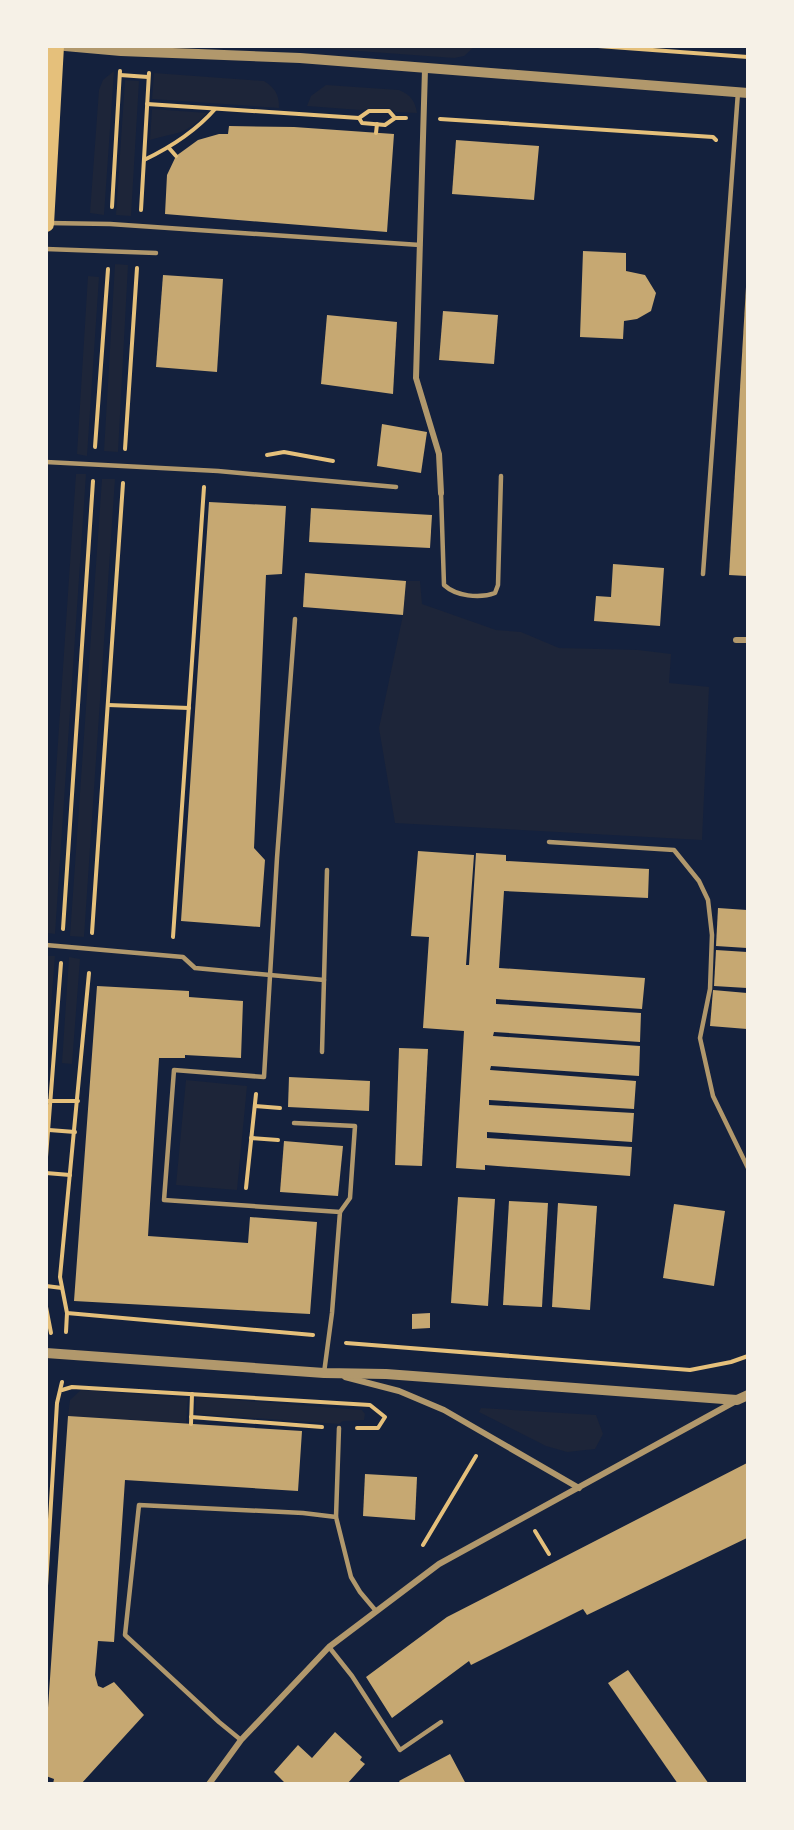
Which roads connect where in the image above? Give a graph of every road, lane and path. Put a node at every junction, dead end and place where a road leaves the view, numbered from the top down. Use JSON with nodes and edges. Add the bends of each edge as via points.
{"nodes":[{"id":1,"x":56,"y":46,"type":"edge"},
{"id":2,"x":65,"y":46,"type":"edge"},
{"id":3,"x":598,"y":46,"type":"edge"},
{"id":4,"x":747,"y":57,"type":"edge"},
{"id":5,"x":425,"y":69,"type":"junction"},
{"id":6,"x":148,"y":77,"type":"dead end"},
{"id":7,"x":743,"y":92,"type":"edge"},
{"id":8,"x":147,"y":104,"type":"dead end"},
{"id":9,"x":215,"y":108,"type":"junction"},
{"id":10,"x":359,"y":118,"type":"junction"},
{"id":11,"x":395,"y":118,"type":"junction"},
{"id":12,"x":424,"y":118,"type":"junction"},
{"id":13,"x":377,"y":124,"type":"junction"},
{"id":14,"x":376,"y":133,"type":"dead end"},
{"id":15,"x":169,"y":148,"type":"junction"},
{"id":16,"x":734,"y":154,"type":"junction"},
{"id":17,"x":176,"y":156,"type":"dead end"},
{"id":18,"x":144,"y":160,"type":"dead end"},
{"id":19,"x":46,"y":224,"type":"edge"},
{"id":20,"x":111,"y":224,"type":"junction"},
{"id":21,"x":420,"y":245,"type":"junction"},
{"id":22,"x":46,"y":249,"type":"edge"},
{"id":23,"x":109,"y":251,"type":"junction"},
{"id":24,"x":156,"y":253,"type":"dead end"},
{"id":25,"x":46,"y":462,"type":"edge"},
{"id":26,"x":94,"y":464,"type":"junction"},
{"id":27,"x":206,"y":470,"type":"junction"},
{"id":28,"x":501,"y":476,"type":"dead end"},
{"id":29,"x":123,"y":479,"type":"dead end"},
{"id":30,"x":396,"y":487,"type":"dead end"},
{"id":31,"x":441,"y":493,"type":"joint"},
{"id":32,"x":703,"y":574,"type":"dead end"},
{"id":33,"x":295,"y":619,"type":"dead end"},
{"id":34,"x":736,"y":640,"type":"dead end"},
{"id":35,"x":747,"y":640,"type":"edge"},
{"id":36,"x":108,"y":705,"type":"junction"},
{"id":37,"x":189,"y":708,"type":"junction"},
{"id":38,"x":549,"y":842,"type":"dead end"},
{"id":39,"x":327,"y":870,"type":"dead end"},
{"id":40,"x":92,"y":936,"type":"dead end"},
{"id":41,"x":46,"y":945,"type":"edge"},
{"id":42,"x":62,"y":947,"type":"junction"},
{"id":43,"x":169,"y":956,"type":"junction"},
{"id":44,"x":89,"y":973,"type":"dead end"},
{"id":45,"x":270,"y":976,"type":"junction"},
{"id":46,"x":324,"y":980,"type":"junction"},
{"id":47,"x":322,"y":1052,"type":"dead end"},
{"id":48,"x":264,"y":1077,"type":"junction"},
{"id":49,"x":49,"y":1101,"type":"edge"},
{"id":50,"x":78,"y":1101,"type":"junction"},
{"id":51,"x":255,"y":1106,"type":"junction"},
{"id":52,"x":280,"y":1108,"type":"dead end"},
{"id":53,"x":294,"y":1123,"type":"dead end"},
{"id":54,"x":49,"y":1130,"type":"junction"},
{"id":55,"x":75,"y":1132,"type":"junction"},
{"id":56,"x":251,"y":1138,"type":"junction"},
{"id":57,"x":278,"y":1140,"type":"dead end"},
{"id":58,"x":46,"y":1157,"type":"edge"},
{"id":59,"x":747,"y":1168,"type":"edge"},
{"id":60,"x":46,"y":1173,"type":"edge"},
{"id":61,"x":70,"y":1175,"type":"junction"},
{"id":62,"x":244,"y":1207,"type":"junction"},
{"id":63,"x":340,"y":1212,"type":"junction"},
{"id":64,"x":46,"y":1286,"type":"edge"},
{"id":65,"x":62,"y":1288,"type":"junction"},
{"id":66,"x":46,"y":1307,"type":"edge"},
{"id":67,"x":67,"y":1313,"type":"junction"},
{"id":68,"x":51,"y":1331,"type":"dead end"},
{"id":69,"x":66,"y":1332,"type":"dead end"},
{"id":70,"x":329,"y":1336,"type":"junction"},
{"id":71,"x":46,"y":1353,"type":"edge"},
{"id":72,"x":747,"y":1356,"type":"edge"},
{"id":73,"x":328,"y":1373,"type":"junction"},
{"id":74,"x":62,"y":1382,"type":"dead end"},
{"id":75,"x":62,"y":1390,"type":"junction"},
{"id":76,"x":192,"y":1394,"type":"junction"},
{"id":77,"x":747,"y":1395,"type":"edge"},
{"id":78,"x":737,"y":1400,"type":"junction"},
{"id":79,"x":191,"y":1417,"type":"junction"},
{"id":80,"x":191,"y":1424,"type":"dead end"},
{"id":81,"x":339,"y":1428,"type":"junction"},
{"id":82,"x":476,"y":1456,"type":"dead end"},
{"id":83,"x":579,"y":1488,"type":"junction"},
{"id":84,"x":336,"y":1517,"type":"junction"},
{"id":85,"x":423,"y":1545,"type":"dead end"},
{"id":86,"x":46,"y":1586,"type":"edge"},
{"id":87,"x":376,"y":1611,"type":"junction"},
{"id":88,"x":329,"y":1647,"type":"junction"},
{"id":89,"x":441,"y":1722,"type":"dead end"},
{"id":90,"x":241,"y":1740,"type":"junction"},
{"id":91,"x":209,"y":1784,"type":"edge"}],
"edges":[{"from":1,"to":19,"type":"highway"},
{"from":2,"to":5,"type":"street","via":[[300,58]]},
{"from":3,"to":4,"type":"path"},
{"from":5,"to":7,"type":"street"},
{"from":5,"to":12,"type":"street"},
{"from":6,"to":20,"type":"path","via":[[120,72]]},
{"from":7,"to":16,"type":"lane"},
{"from":8,"to":9,"type":"path"},
{"from":9,"to":10,"type":"path"},
{"from":9,"to":15,"type":"path","via":[[200,126]]},
{"from":10,"to":11,"type":"path","via":[[369,111],[389,111]]},
{"from":10,"to":13,"type":"path","via":[[362,123]]},
{"from":11,"to":12,"type":"path"},
{"from":11,"to":13,"type":"path","via":[[385,125]]},
{"from":12,"to":16,"type":"path","via":[[712,136]]},
{"from":12,"to":21,"type":"street"},
{"from":13,"to":14,"type":"path"},
{"from":15,"to":17,"type":"path"},
{"from":15,"to":18,"type":"path"},
{"from":16,"to":32,"type":"lane"},
{"from":19,"to":20,"type":"lane"},
{"from":20,"to":21,"type":"lane"},
{"from":21,"to":31,"type":"street","via":[[416,378],[439,454]]},
{"from":22,"to":23,"type":"lane"},
{"from":23,"to":24,"type":"lane"},
{"from":23,"to":26,"type":"path"},
{"from":25,"to":26,"type":"lane"},
{"from":26,"to":27,"type":"lane"},
{"from":26,"to":42,"type":"path"},
{"from":27,"to":30,"type":"lane"},
{"from":27,"to":37,"type":"path"},
{"from":28,"to":31,"type":"lane","via":[[498,585],[495,593],[488,596],[451,592],[444,585]]},
{"from":29,"to":36,"type":"path"},
{"from":33,"to":45,"type":"lane"},
{"from":34,"to":35,"type":"street"},
{"from":36,"to":37,"type":"path"},
{"from":36,"to":40,"type":"path"},
{"from":37,"to":43,"type":"path"},
{"from":38,"to":59,"type":"lane","via":[[674,850],[699,881],[708,900],[712,935],[710,989],[700,1038],[713,1096]]},
{"from":39,"to":46,"type":"lane"},
{"from":41,"to":42,"type":"lane"},
{"from":42,"to":43,"type":"lane"},
{"from":42,"to":49,"type":"path"},
{"from":43,"to":45,"type":"lane","via":[[183,957],[195,968]]},
{"from":44,"to":50,"type":"path"},
{"from":45,"to":46,"type":"lane"},
{"from":45,"to":48,"type":"lane"},
{"from":46,"to":47,"type":"lane"},
{"from":48,"to":51,"type":"path","via":[[257,1088]]},
{"from":48,"to":62,"type":"lane","via":[[174,1070],[164,1200]]},
{"from":49,"to":50,"type":"path"},
{"from":49,"to":54,"type":"path"},
{"from":50,"to":55,"type":"path"},
{"from":51,"to":52,"type":"path"},
{"from":51,"to":56,"type":"path"},
{"from":53,"to":63,"type":"lane","via":[[355,1126],[350,1198]]},
{"from":54,"to":55,"type":"path"},
{"from":54,"to":58,"type":"path"},
{"from":55,"to":61,"type":"path"},
{"from":56,"to":57,"type":"path"},
{"from":56,"to":62,"type":"path"},
{"from":60,"to":61,"type":"path"},
{"from":61,"to":65,"type":"path"},
{"from":62,"to":63,"type":"lane"},
{"from":63,"to":70,"type":"lane"},
{"from":64,"to":65,"type":"path"},
{"from":65,"to":67,"type":"path"},
{"from":66,"to":68,"type":"path"},
{"from":67,"to":69,"type":"path"},
{"from":67,"to":70,"type":"path"},
{"from":70,"to":72,"type":"path","via":[[348,1344],[690,1370]]},
{"from":70,"to":73,"type":"lane"},
{"from":71,"to":73,"type":"street"},
{"from":73,"to":78,"type":"street"},
{"from":73,"to":83,"type":"street","via":[[399,1391],[444,1410]]},
{"from":74,"to":75,"type":"path"},
{"from":75,"to":76,"type":"path","via":[[72,1387]]},
{"from":75,"to":86,"type":"path","via":[[57,1403]]},
{"from":76,"to":79,"type":"path"},
{"from":76,"to":81,"type":"path","via":[[370,1406],[384,1417],[378,1428]]},
{"from":77,"to":78,"type":"street"},
{"from":78,"to":83,"type":"street"},
{"from":79,"to":80,"type":"path"},
{"from":79,"to":81,"type":"path"},
{"from":81,"to":84,"type":"lane"},
{"from":82,"to":85,"type":"path"},
{"from":83,"to":87,"type":"street","via":[[439,1564]]},
{"from":84,"to":87,"type":"lane","via":[[351,1577]]},
{"from":84,"to":90,"type":"lane","via":[[139,1505],[125,1635]]},
{"from":87,"to":88,"type":"street"},
{"from":88,"to":89,"type":"lane","via":[[400,1750]]},
{"from":88,"to":90,"type":"street"},
{"from":90,"to":91,"type":"street"}]}
